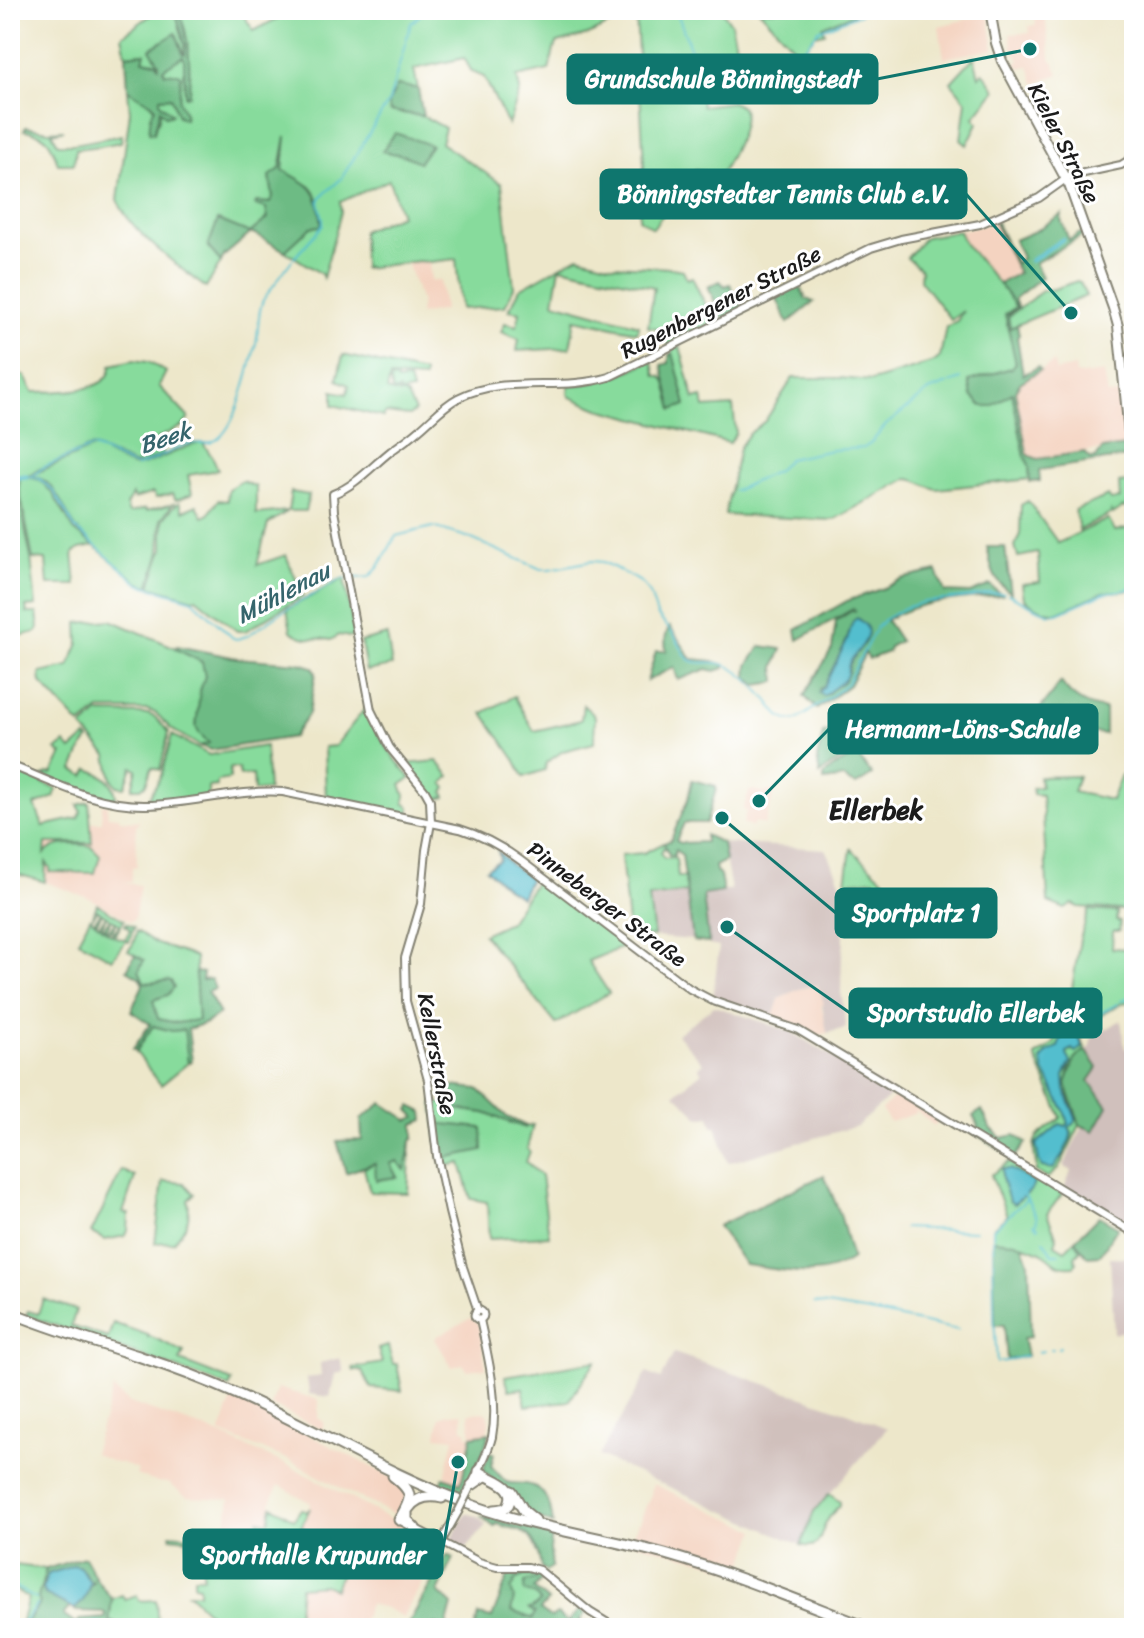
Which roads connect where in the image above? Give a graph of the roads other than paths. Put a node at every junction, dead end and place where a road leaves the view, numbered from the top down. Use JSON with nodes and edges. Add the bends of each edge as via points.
{"nodes":[{"id":1,"x":990,"y":10,"type":"edge"},
{"id":2,"x":1134,"y":157,"type":"edge"},
{"id":3,"x":1066,"y":179,"type":"junction"},
{"id":4,"x":1134,"y":482,"type":"edge"},
{"id":5,"x":337,"y":496,"type":"joint"},
{"id":6,"x":10,"y":765,"type":"edge"},
{"id":7,"x":429,"y":823,"type":"junction"},
{"id":8,"x":1134,"y":1233,"type":"edge"},
{"id":9,"x":10,"y":1314,"type":"edge"},
{"id":10,"x":482,"y":1471,"type":"junction"},
{"id":11,"x":391,"y":1474,"type":"junction"},
{"id":12,"x":470,"y":1489,"type":"joint"},
{"id":13,"x":445,"y":1499,"type":"junction"},
{"id":14,"x":473,"y":1506,"type":"junction"},
{"id":15,"x":407,"y":1511,"type":"junction"},
{"id":16,"x":401,"y":1521,"type":"junction"},
{"id":17,"x":545,"y":1525,"type":"junction"},
{"id":18,"x":415,"y":1528,"type":"junction"},
{"id":19,"x":443,"y":1543,"type":"junction"},
{"id":20,"x":616,"y":1628,"type":"edge"},
{"id":21,"x":860,"y":1628,"type":"edge"},
{"id":22,"x":869,"y":1628,"type":"edge"}],
"edges":[{"from":1,"to":3,"type":"main road","name":"Kieler Straße","via":[[1002,61]]},
{"from":2,"to":3,"type":"main road","name":"Rugenbergener Straße"},
{"from":3,"to":4,"type":"main road","name":"Kieler Straße","via":[[1116,318]]},
{"from":3,"to":5,"type":"main road","name":"Rugenbergener Straße","via":[[1039,198],[980,224],[863,251],[609,377],[477,391],[450,403]]},
{"from":5,"to":7,"type":"main road","name":"Kellerstraße","via":[[336,517],[371,710],[390,748],[425,791]]},
{"from":6,"to":7,"type":"main road","name":"Pinneberger Straße","via":[[106,801],[148,805],[283,792]]},
{"from":7,"to":8,"type":"main road","name":"Pinneberger Straße","via":[[497,843],[690,989],[798,1030]]},
{"from":7,"to":10,"type":"main road","name":"Kellerstraße","via":[[421,904],[405,958],[406,1001],[428,1080],[449,1212],[463,1267],[484,1315],[480,1320],[494,1406]]},
{"from":9,"to":11,"type":"highway","via":[[220,1390]]},
{"from":9,"to":14,"type":"highway","via":[[222,1388]]},
{"from":10,"to":12,"type":"highway"},
{"from":10,"to":14,"type":"highway","via":[[506,1487],[510,1503],[497,1511]]},
{"from":10,"to":17,"type":"highway","via":[[509,1488],[527,1514]]},
{"from":11,"to":13,"type":"highway"},
{"from":11,"to":16,"type":"highway","via":[[410,1496]]},
{"from":12,"to":19,"type":"main road","bridge":true},
{"from":13,"to":15,"type":"highway","via":[[422,1498]]},
{"from":13,"to":21,"type":"highway","via":[[691,1565]]},
{"from":14,"to":17,"type":"highway"},
{"from":15,"to":16,"type":"highway"},
{"from":15,"to":18,"type":"highway"},
{"from":16,"to":18,"type":"main road"},
{"from":17,"to":22,"type":"highway","via":[[716,1569]]},
{"from":18,"to":19,"type":"main road"},
{"from":19,"to":20,"type":"main road","via":[[486,1565],[539,1570]]}]}
